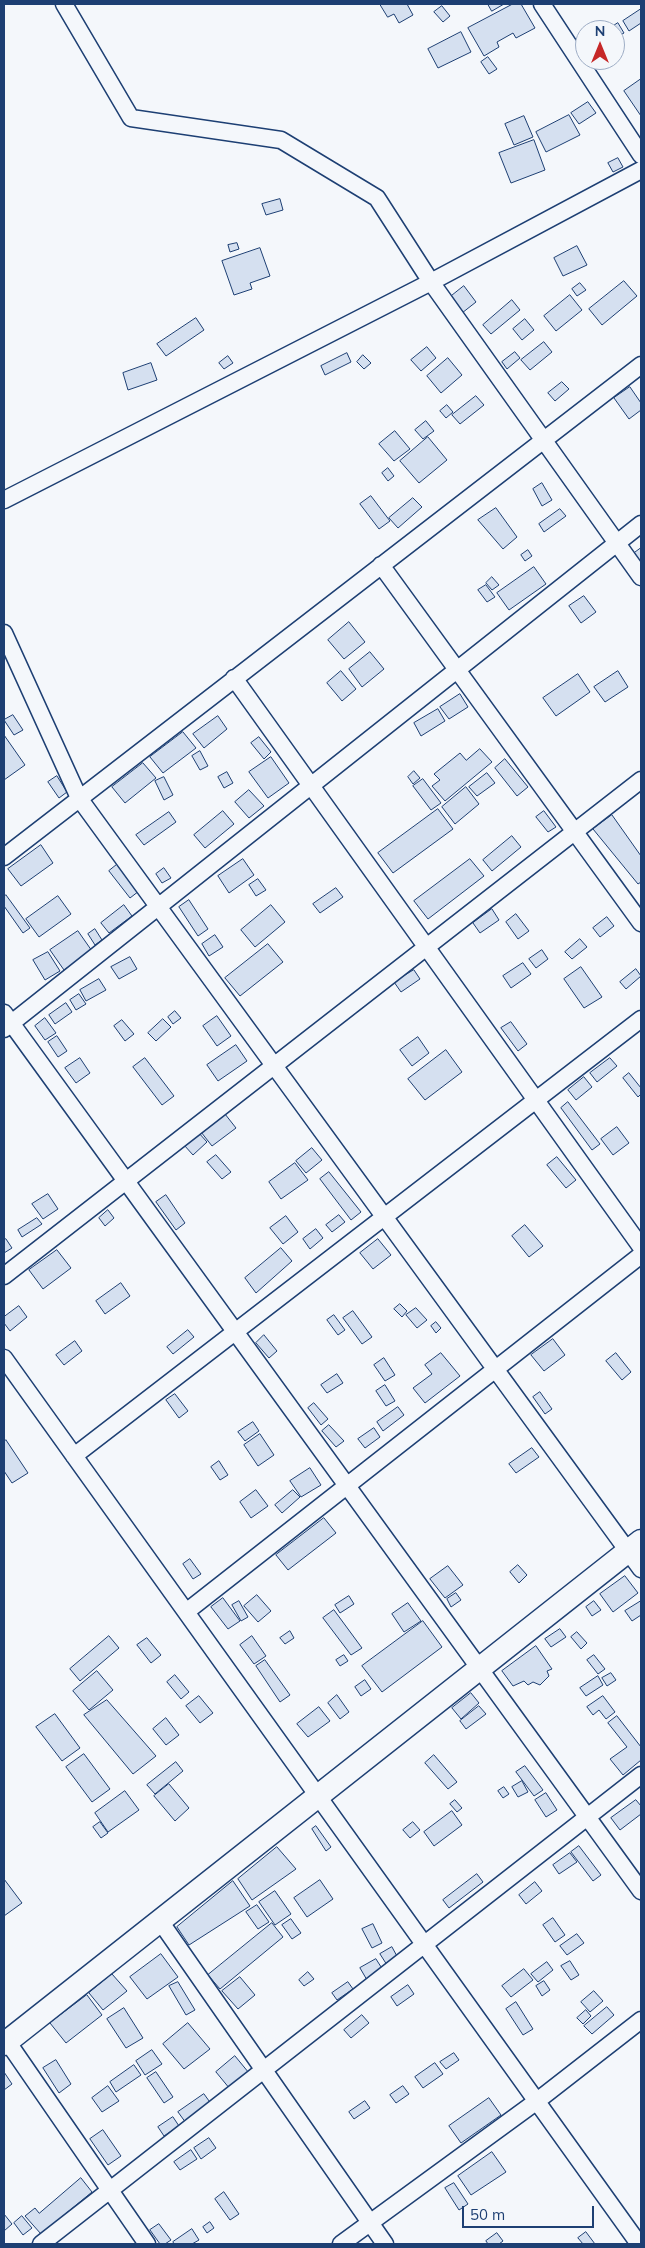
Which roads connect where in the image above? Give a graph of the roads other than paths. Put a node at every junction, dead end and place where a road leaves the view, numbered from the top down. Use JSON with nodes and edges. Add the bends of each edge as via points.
{"nodes":[{"id":1,"x":64,"y":4,"type":"edge"},
{"id":2,"x":542,"y":4,"type":"edge"},
{"id":3,"x":641,"y":155,"type":"edge"},
{"id":4,"x":641,"y":170,"type":"edge"},
{"id":5,"x":431,"y":282,"type":"junction"},
{"id":6,"x":641,"y":364,"type":"edge"},
{"id":7,"x":544,"y":440,"type":"junction"},
{"id":8,"x":4,"y":500,"type":"edge"},
{"id":9,"x":641,"y":524,"type":"edge"},
{"id":10,"x":617,"y":543,"type":"junction"},
{"id":11,"x":381,"y":565,"type":"junction"},
{"id":12,"x":641,"y":577,"type":"edge"},
{"id":13,"x":4,"y":633,"type":"edge"},
{"id":14,"x":457,"y":670,"type":"junction"},
{"id":15,"x":234,"y":678,"type":"junction"},
{"id":16,"x":641,"y":780,"type":"edge"},
{"id":17,"x":311,"y":785,"type":"junction"},
{"id":18,"x":79,"y":798,"type":"junction"},
{"id":19,"x":574,"y":832,"type":"junction"},
{"id":20,"x":4,"y":857,"type":"edge"},
{"id":21,"x":158,"y":907,"type":"junction"},
{"id":22,"x":641,"y":923,"type":"edge"},
{"id":23,"x":427,"y":947,"type":"junction"},
{"id":24,"x":641,"y":1019,"type":"edge"},
{"id":25,"x":6,"y":1022,"type":"edge"},
{"id":26,"x":274,"y":1066,"type":"junction"},
{"id":27,"x":536,"y":1100,"type":"junction"},
{"id":28,"x":126,"y":1181,"type":"junction"},
{"id":29,"x":384,"y":1217,"type":"junction"},
{"id":30,"x":641,"y":1247,"type":"edge"},
{"id":31,"x":641,"y":1255,"type":"edge"},
{"id":32,"x":4,"y":1276,"type":"edge"},
{"id":33,"x":235,"y":1332,"type":"junction"},
{"id":34,"x":4,"y":1358,"type":"edge"},
{"id":35,"x":496,"y":1369,"type":"junction"},
{"id":36,"x":74,"y":1456,"type":"junction"},
{"id":37,"x":347,"y":1485,"type":"junction"},
{"id":38,"x":637,"y":1554,"type":"edge"},
{"id":39,"x":186,"y":1612,"type":"junction"},
{"id":40,"x":480,"y":1668,"type":"junction"},
{"id":41,"x":641,"y":1775,"type":"edge"},
{"id":42,"x":318,"y":1796,"type":"junction"},
{"id":43,"x":588,"y":1817,"type":"junction"},
{"id":44,"x":641,"y":1891,"type":"edge"},
{"id":45,"x":160,"y":1921,"type":"junction"},
{"id":46,"x":424,"y":1944,"type":"junction"},
{"id":47,"x":641,"y":2020,"type":"edge"},
{"id":48,"x":6,"y":2042,"type":"edge"},
{"id":49,"x":263,"y":2070,"type":"junction"},
{"id":50,"x":537,"y":2101,"type":"junction"},
{"id":51,"x":109,"y":2189,"type":"junction"},
{"id":52,"x":370,"y":2223,"type":"junction"},
{"id":53,"x":41,"y":2244,"type":"edge"},
{"id":54,"x":147,"y":2244,"type":"edge"},
{"id":55,"x":341,"y":2244,"type":"edge"},
{"id":56,"x":385,"y":2244,"type":"edge"},
{"id":57,"x":639,"y":2244,"type":"edge"}],
"edges":[{"from":1,"to":5,"type":"street","via":[[131,118],[281,140],[378,198]]},
{"from":2,"to":3,"type":"street"},
{"from":4,"to":5,"type":"street"},
{"from":5,"to":7,"type":"street"},
{"from":5,"to":8,"type":"street"},
{"from":6,"to":7,"type":"street"},
{"from":7,"to":10,"type":"street"},
{"from":7,"to":11,"type":"street"},
{"from":9,"to":10,"type":"street"},
{"from":10,"to":12,"type":"street"},
{"from":10,"to":14,"type":"street"},
{"from":11,"to":14,"type":"street"},
{"from":11,"to":15,"type":"street"},
{"from":13,"to":18,"type":"street"},
{"from":14,"to":17,"type":"street"},
{"from":14,"to":19,"type":"street"},
{"from":15,"to":17,"type":"street"},
{"from":15,"to":18,"type":"street"},
{"from":16,"to":19,"type":"street"},
{"from":17,"to":21,"type":"street"},
{"from":17,"to":23,"type":"street"},
{"from":18,"to":20,"type":"street"},
{"from":18,"to":21,"type":"street"},
{"from":19,"to":22,"type":"street"},
{"from":19,"to":23,"type":"street"},
{"from":21,"to":25,"type":"street"},
{"from":21,"to":26,"type":"street"},
{"from":23,"to":26,"type":"street"},
{"from":23,"to":27,"type":"street"},
{"from":24,"to":27,"type":"street"},
{"from":25,"to":28,"type":"street"},
{"from":26,"to":28,"type":"street"},
{"from":26,"to":29,"type":"street"},
{"from":27,"to":29,"type":"street"},
{"from":27,"to":30,"type":"street"},
{"from":28,"to":32,"type":"street"},
{"from":28,"to":33,"type":"street"},
{"from":29,"to":33,"type":"street"},
{"from":29,"to":35,"type":"street"},
{"from":31,"to":35,"type":"street"},
{"from":33,"to":36,"type":"street"},
{"from":33,"to":37,"type":"street"},
{"from":34,"to":36,"type":"street"},
{"from":35,"to":37,"type":"street"},
{"from":35,"to":38,"type":"street"},
{"from":36,"to":39,"type":"street"},
{"from":37,"to":39,"type":"street"},
{"from":37,"to":40,"type":"street"},
{"from":38,"to":40,"type":"main road"},
{"from":39,"to":42,"type":"street"},
{"from":40,"to":42,"type":"main road"},
{"from":40,"to":43,"type":"street"},
{"from":41,"to":43,"type":"street"},
{"from":42,"to":45,"type":"main road"},
{"from":42,"to":46,"type":"street"},
{"from":43,"to":44,"type":"street"},
{"from":43,"to":46,"type":"street"},
{"from":45,"to":48,"type":"main road"},
{"from":45,"to":49,"type":"street"},
{"from":46,"to":49,"type":"street"},
{"from":46,"to":50,"type":"street"},
{"from":47,"to":50,"type":"street"},
{"from":48,"to":51,"type":"street"},
{"from":49,"to":51,"type":"street"},
{"from":49,"to":52,"type":"street"},
{"from":50,"to":52,"type":"street"},
{"from":50,"to":57,"type":"street"},
{"from":51,"to":53,"type":"street"},
{"from":51,"to":54,"type":"street"},
{"from":52,"to":55,"type":"street"},
{"from":52,"to":56,"type":"street"}]}
